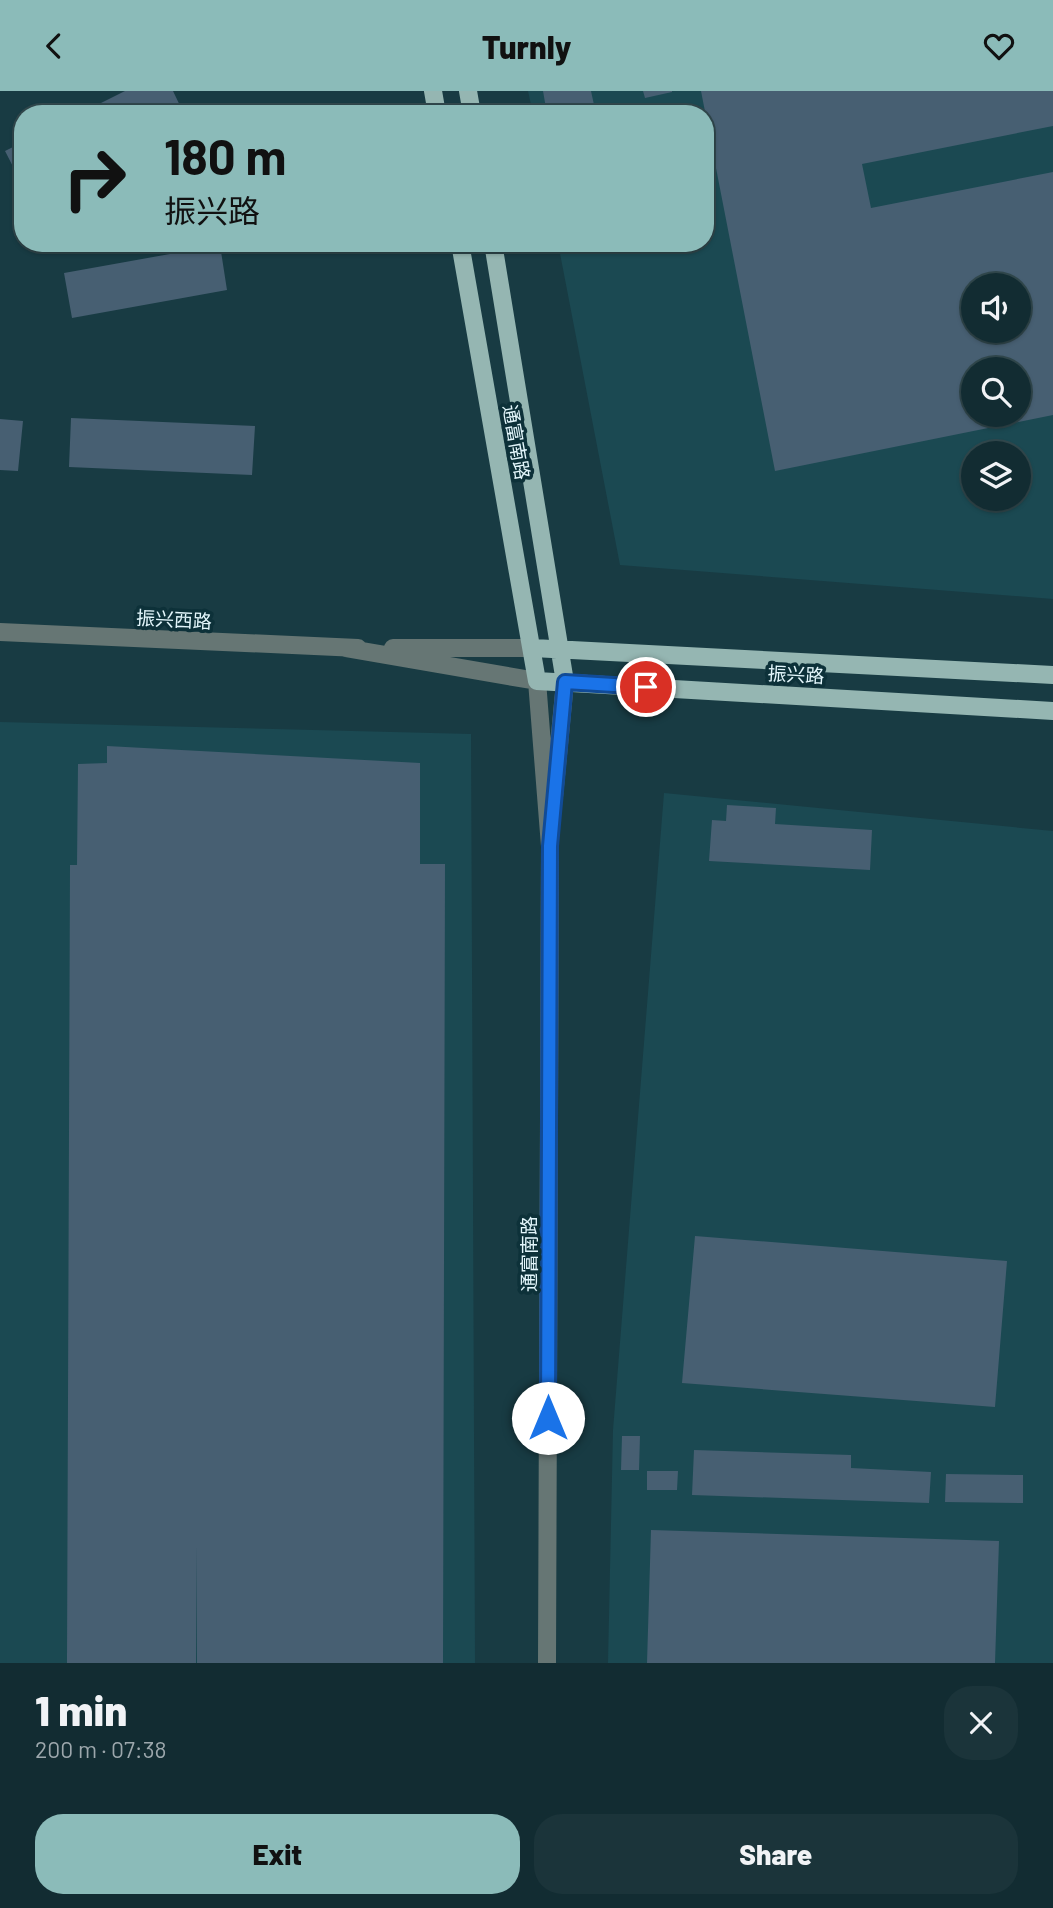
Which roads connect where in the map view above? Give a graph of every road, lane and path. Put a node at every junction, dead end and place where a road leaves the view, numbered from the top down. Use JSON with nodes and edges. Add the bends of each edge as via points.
{"nodes":[{"id":1,"x":462,"y":252,"type":"edge"},
{"id":2,"x":494,"y":252,"type":"edge"},
{"id":3,"x":0,"y":632,"type":"edge"},
{"id":4,"x":558,"y":647,"type":"junction"},
{"id":5,"x":345,"y":648,"type":"junction"},
{"id":6,"x":533,"y":648,"type":"junction"},
{"id":7,"x":1053,"y":675,"type":"edge"},
{"id":8,"x":537,"y":681,"type":"junction"},
{"id":9,"x":565,"y":682,"type":"junction"},
{"id":10,"x":1053,"y":711,"type":"edge"},
{"id":11,"x":550,"y":846,"type":"junction"},
{"id":12,"x":547,"y":1663,"type":"edge"}],
"edges":[{"from":1,"to":6,"type":"main road","name":"通富南路"},
{"from":2,"to":4,"type":"main road","name":"通富南路"},
{"from":3,"to":5,"type":"street","name":"振兴西路"},
{"from":4,"to":6,"type":"main road","name":"振兴路"},
{"from":4,"to":7,"type":"main road","name":"振兴路"},
{"from":4,"to":9,"type":"main road","name":"通富南路"},
{"from":5,"to":6,"type":"street","name":"振兴西路"},
{"from":5,"to":8,"type":"street","name":"振兴西路"},
{"from":6,"to":8,"type":"main road","name":"通富南路"},
{"from":8,"to":9,"type":"main road","name":"振兴路"},
{"from":8,"to":11,"type":"street","name":"通富南路"},
{"from":9,"to":10,"type":"main road","name":"振兴路"},
{"from":9,"to":11,"type":"street","name":"通富南路"},
{"from":11,"to":12,"type":"street","name":"通富南路"}]}
